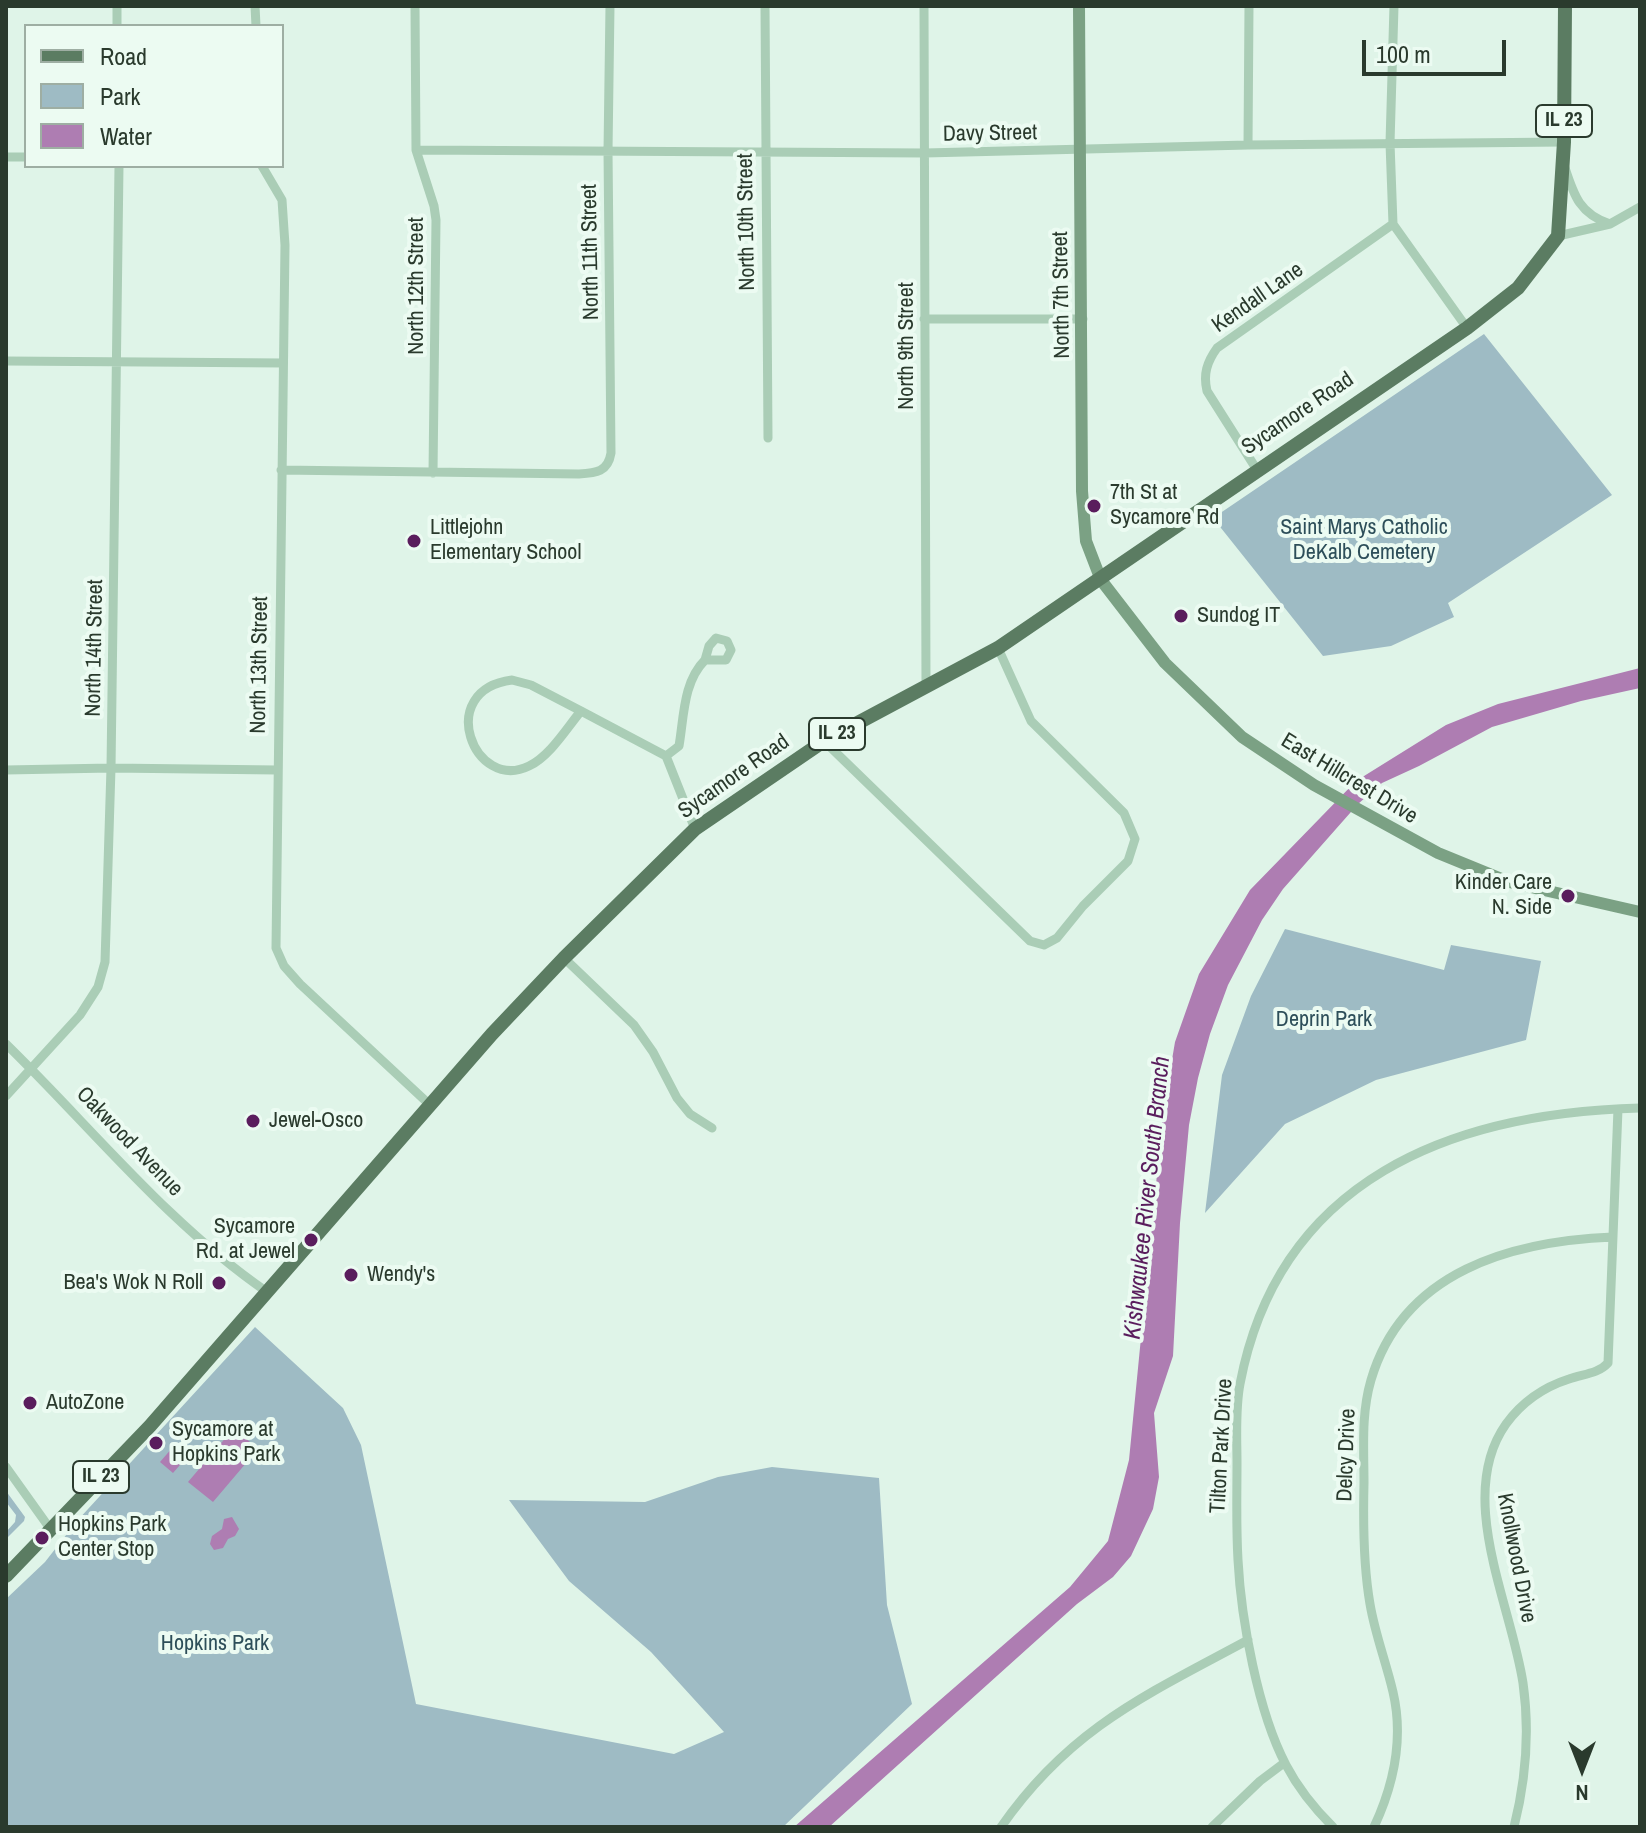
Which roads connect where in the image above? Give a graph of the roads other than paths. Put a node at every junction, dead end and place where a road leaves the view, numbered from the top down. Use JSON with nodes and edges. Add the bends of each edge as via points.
{"nodes":[{"id":1,"x":415,"y":6,"type":"edge"},
{"id":2,"x":610,"y":6,"type":"edge"},
{"id":3,"x":765,"y":6,"type":"edge"},
{"id":4,"x":924,"y":6,"type":"edge"},
{"id":5,"x":1079,"y":6,"type":"edge"},
{"id":6,"x":1249,"y":6,"type":"edge"},
{"id":7,"x":1394,"y":6,"type":"edge"},
{"id":8,"x":1565,"y":6,"type":"edge"},
{"id":9,"x":1564,"y":142,"type":"junction"},
{"id":10,"x":1390,"y":143,"type":"junction"},
{"id":11,"x":1248,"y":145,"type":"junction"},
{"id":12,"x":1079,"y":149,"type":"junction"},
{"id":13,"x":416,"y":150,"type":"junction"},
{"id":14,"x":608,"y":151,"type":"junction"},
{"id":15,"x":765,"y":152,"type":"junction"},
{"id":16,"x":925,"y":153,"type":"junction"},
{"id":17,"x":1563,"y":161,"type":"junction"},
{"id":18,"x":119,"y":168,"type":"edge"},
{"id":19,"x":263,"y":168,"type":"edge"},
{"id":20,"x":1640,"y":207,"type":"edge"},
{"id":21,"x":1393,"y":224,"type":"junction"},
{"id":22,"x":1610,"y":224,"type":"junction"},
{"id":23,"x":1558,"y":236,"type":"junction"},
{"id":24,"x":924,"y":319,"type":"junction"},
{"id":25,"x":1083,"y":319,"type":"junction"},
{"id":26,"x":1467,"y":328,"type":"junction"},
{"id":27,"x":6,"y":361,"type":"edge"},
{"id":28,"x":116,"y":362,"type":"junction"},
{"id":29,"x":283,"y":363,"type":"junction"},
{"id":30,"x":768,"y":438,"type":"dead end"},
{"id":31,"x":281,"y":470,"type":"junction"},
{"id":32,"x":1257,"y":470,"type":"junction"},
{"id":33,"x":433,"y":473,"type":"junction"},
{"id":34,"x":1101,"y":580,"type":"junction"},
{"id":35,"x":998,"y":648,"type":"junction"},
{"id":36,"x":705,"y":660,"type":"dead end"},
{"id":37,"x":926,"y":687,"type":"junction"},
{"id":38,"x":581,"y":711,"type":"junction"},
{"id":39,"x":824,"y":741,"type":"junction"},
{"id":40,"x":666,"y":756,"type":"junction"},
{"id":41,"x":111,"y":768,"type":"junction"},
{"id":42,"x":6,"y":770,"type":"edge"},
{"id":43,"x":277,"y":770,"type":"junction"},
{"id":44,"x":695,"y":829,"type":"junction"},
{"id":45,"x":1640,"y":912,"type":"edge"},
{"id":46,"x":564,"y":958,"type":"junction"},
{"id":47,"x":6,"y":1044,"type":"edge"},
{"id":48,"x":30,"y":1068,"type":"junction"},
{"id":49,"x":6,"y":1096,"type":"edge"},
{"id":50,"x":430,"y":1105,"type":"junction"},
{"id":51,"x":1640,"y":1108,"type":"edge"},
{"id":52,"x":1618,"y":1109,"type":"junction"},
{"id":53,"x":712,"y":1128,"type":"dead end"},
{"id":54,"x":1613,"y":1237,"type":"junction"},
{"id":55,"x":267,"y":1292,"type":"junction"},
{"id":56,"x":6,"y":1467,"type":"edge"},
{"id":57,"x":51,"y":1530,"type":"junction"},
{"id":58,"x":6,"y":1576,"type":"edge"},
{"id":59,"x":1248,"y":1640,"type":"junction"},
{"id":60,"x":1284,"y":1763,"type":"junction"},
{"id":61,"x":1001,"y":1827,"type":"edge"},
{"id":62,"x":1212,"y":1827,"type":"edge"},
{"id":63,"x":1333,"y":1827,"type":"edge"},
{"id":64,"x":1374,"y":1827,"type":"edge"},
{"id":65,"x":1514,"y":1827,"type":"edge"}],
"edges":[{"from":1,"to":13,"type":"street","name":"North 12th Street"},
{"from":2,"to":14,"type":"street","name":"North 11th Street"},
{"from":3,"to":15,"type":"street","name":"North 10th Street"},
{"from":4,"to":16,"type":"street","name":"North 9th Street"},
{"from":5,"to":12,"type":"street","name":"North 7th Street"},
{"from":6,"to":11,"type":"street"},
{"from":7,"to":10,"type":"street"},
{"from":8,"to":9,"type":"main road","number":"IL 23"},
{"from":9,"to":10,"type":"street","name":"Davy Street"},
{"from":9,"to":17,"type":"main road","number":"IL 23"},
{"from":10,"to":11,"type":"street","name":"Davy Street"},
{"from":10,"to":21,"type":"street"},
{"from":11,"to":12,"type":"street","name":"Davy Street"},
{"from":12,"to":16,"type":"street","name":"Davy Street"},
{"from":12,"to":25,"type":"street","name":"North 7th Street"},
{"from":13,"to":14,"type":"street","name":"Davy Street"},
{"from":13,"to":33,"type":"street","name":"North 12th Street","via":[[436,220]]},
{"from":14,"to":15,"type":"street","name":"Davy Street"},
{"from":14,"to":33,"type":"street","name":"North 11th Street","via":[[609,464],[579,474]]},
{"from":15,"to":16,"type":"street","name":"Davy Street"},
{"from":15,"to":30,"type":"street","name":"North 10th Street"},
{"from":16,"to":24,"type":"street","name":"North 9th Street"},
{"from":17,"to":22,"type":"street","via":[[1581,207]]},
{"from":17,"to":23,"type":"main road","number":"IL 23"},
{"from":18,"to":28,"type":"street","name":"North 14th Street"},
{"from":19,"to":29,"type":"street","name":"North 13th Street","via":[[284,208]]},
{"from":20,"to":22,"type":"street"},
{"from":21,"to":26,"type":"street"},
{"from":21,"to":32,"type":"street","name":"Kendall Lane","via":[[1217,348],[1208,360],[1207,391]]},
{"from":22,"to":23,"type":"street"},
{"from":23,"to":26,"type":"main road","name":"Sycamore Road","number":"IL 23","via":[[1518,288]]},
{"from":24,"to":25,"type":"street"},
{"from":24,"to":37,"type":"street","name":"North 9th Street"},
{"from":25,"to":34,"type":"street","name":"North 7th Street","via":[[1083,503],[1086,541]]},
{"from":26,"to":32,"type":"main road","name":"Sycamore Road","number":"IL 23"},
{"from":27,"to":28,"type":"street"},
{"from":28,"to":29,"type":"street"},
{"from":28,"to":41,"type":"street","name":"North 14th Street"},
{"from":29,"to":31,"type":"street","name":"North 13th Street"},
{"from":31,"to":33,"type":"street"},
{"from":31,"to":43,"type":"street","name":"North 13th Street"},
{"from":32,"to":34,"type":"main road","name":"Sycamore Road","number":"IL 23"},
{"from":34,"to":35,"type":"main road","name":"Sycamore Road","number":"IL 23"},
{"from":34,"to":45,"type":"street","name":"East Hillcrest Drive","via":[[1206,706],[1314,785],[1438,853],[1509,882]]},
{"from":35,"to":37,"type":"main road","name":"Sycamore Road","number":"IL 23"},
{"from":35,"to":39,"type":"street","via":[[1031,721],[1124,813],[1135,839],[1128,861],[1048,944],[1030,941]]},
{"from":36,"to":40,"type":"street","via":[[690,682],[679,746]]},
{"from":37,"to":39,"type":"main road","name":"Sycamore Road","number":"IL 23"},
{"from":38,"to":38,"type":"street","via":[[542,758],[523,768],[485,760],[468,734],[467,719],[475,700],[489,686],[505,681],[523,682]]},
{"from":38,"to":40,"type":"street"},
{"from":39,"to":44,"type":"main road","name":"Sycamore Road","number":"IL 23"},
{"from":40,"to":44,"type":"street"},
{"from":41,"to":42,"type":"street"},
{"from":41,"to":43,"type":"street"},
{"from":41,"to":48,"type":"street","name":"North 14th Street","via":[[102,976],[80,1015]]},
{"from":43,"to":50,"type":"street","name":"North 13th Street","via":[[275,935],[280,958],[300,984]]},
{"from":44,"to":46,"type":"main road","name":"Sycamore Road","number":"IL 23"},
{"from":46,"to":50,"type":"main road","name":"Sycamore Road","number":"IL 23"},
{"from":46,"to":53,"type":"street","via":[[640,1032],[677,1098]]},
{"from":47,"to":48,"type":"street","name":"Oakwood Avenue"},
{"from":48,"to":49,"type":"street","name":"North 14th Street"},
{"from":48,"to":55,"type":"street","name":"Oakwood Avenue","via":[[160,1202]]},
{"from":50,"to":55,"type":"main road","name":"Sycamore Road","number":"IL 23"},
{"from":51,"to":52,"type":"street","name":"Tilton Park Drive"},
{"from":52,"to":54,"type":"street"},
{"from":52,"to":59,"type":"street","name":"Tilton Park Drive","via":[[1516,1120],[1412,1154],[1343,1200],[1291,1258],[1260,1317],[1239,1394],[1237,1544]]},
{"from":54,"to":64,"type":"street","name":"Delcy Drive","via":[[1533,1246],[1485,1260],[1445,1280],[1394,1331],[1371,1379],[1364,1420],[1365,1563],[1370,1606],[1395,1704],[1397,1738],[1392,1778]]},
{"from":54,"to":65,"type":"street","name":"Knollwood Drive","via":[[1608,1363],[1599,1371],[1553,1385],[1525,1403],[1495,1443],[1485,1479],[1485,1513],[1527,1719],[1526,1768]]},
{"from":55,"to":57,"type":"main road","name":"Sycamore Road","number":"IL 23"},
{"from":56,"to":57,"type":"street"},
{"from":57,"to":58,"type":"main road","name":"Sycamore Road","number":"IL 23"},
{"from":59,"to":60,"type":"street","name":"Tilton Park Drive"},
{"from":59,"to":61,"type":"street","via":[[1110,1716],[1052,1764]]},
{"from":60,"to":62,"type":"street"},
{"from":60,"to":63,"type":"street","name":"Tilton Park Drive"}]}
